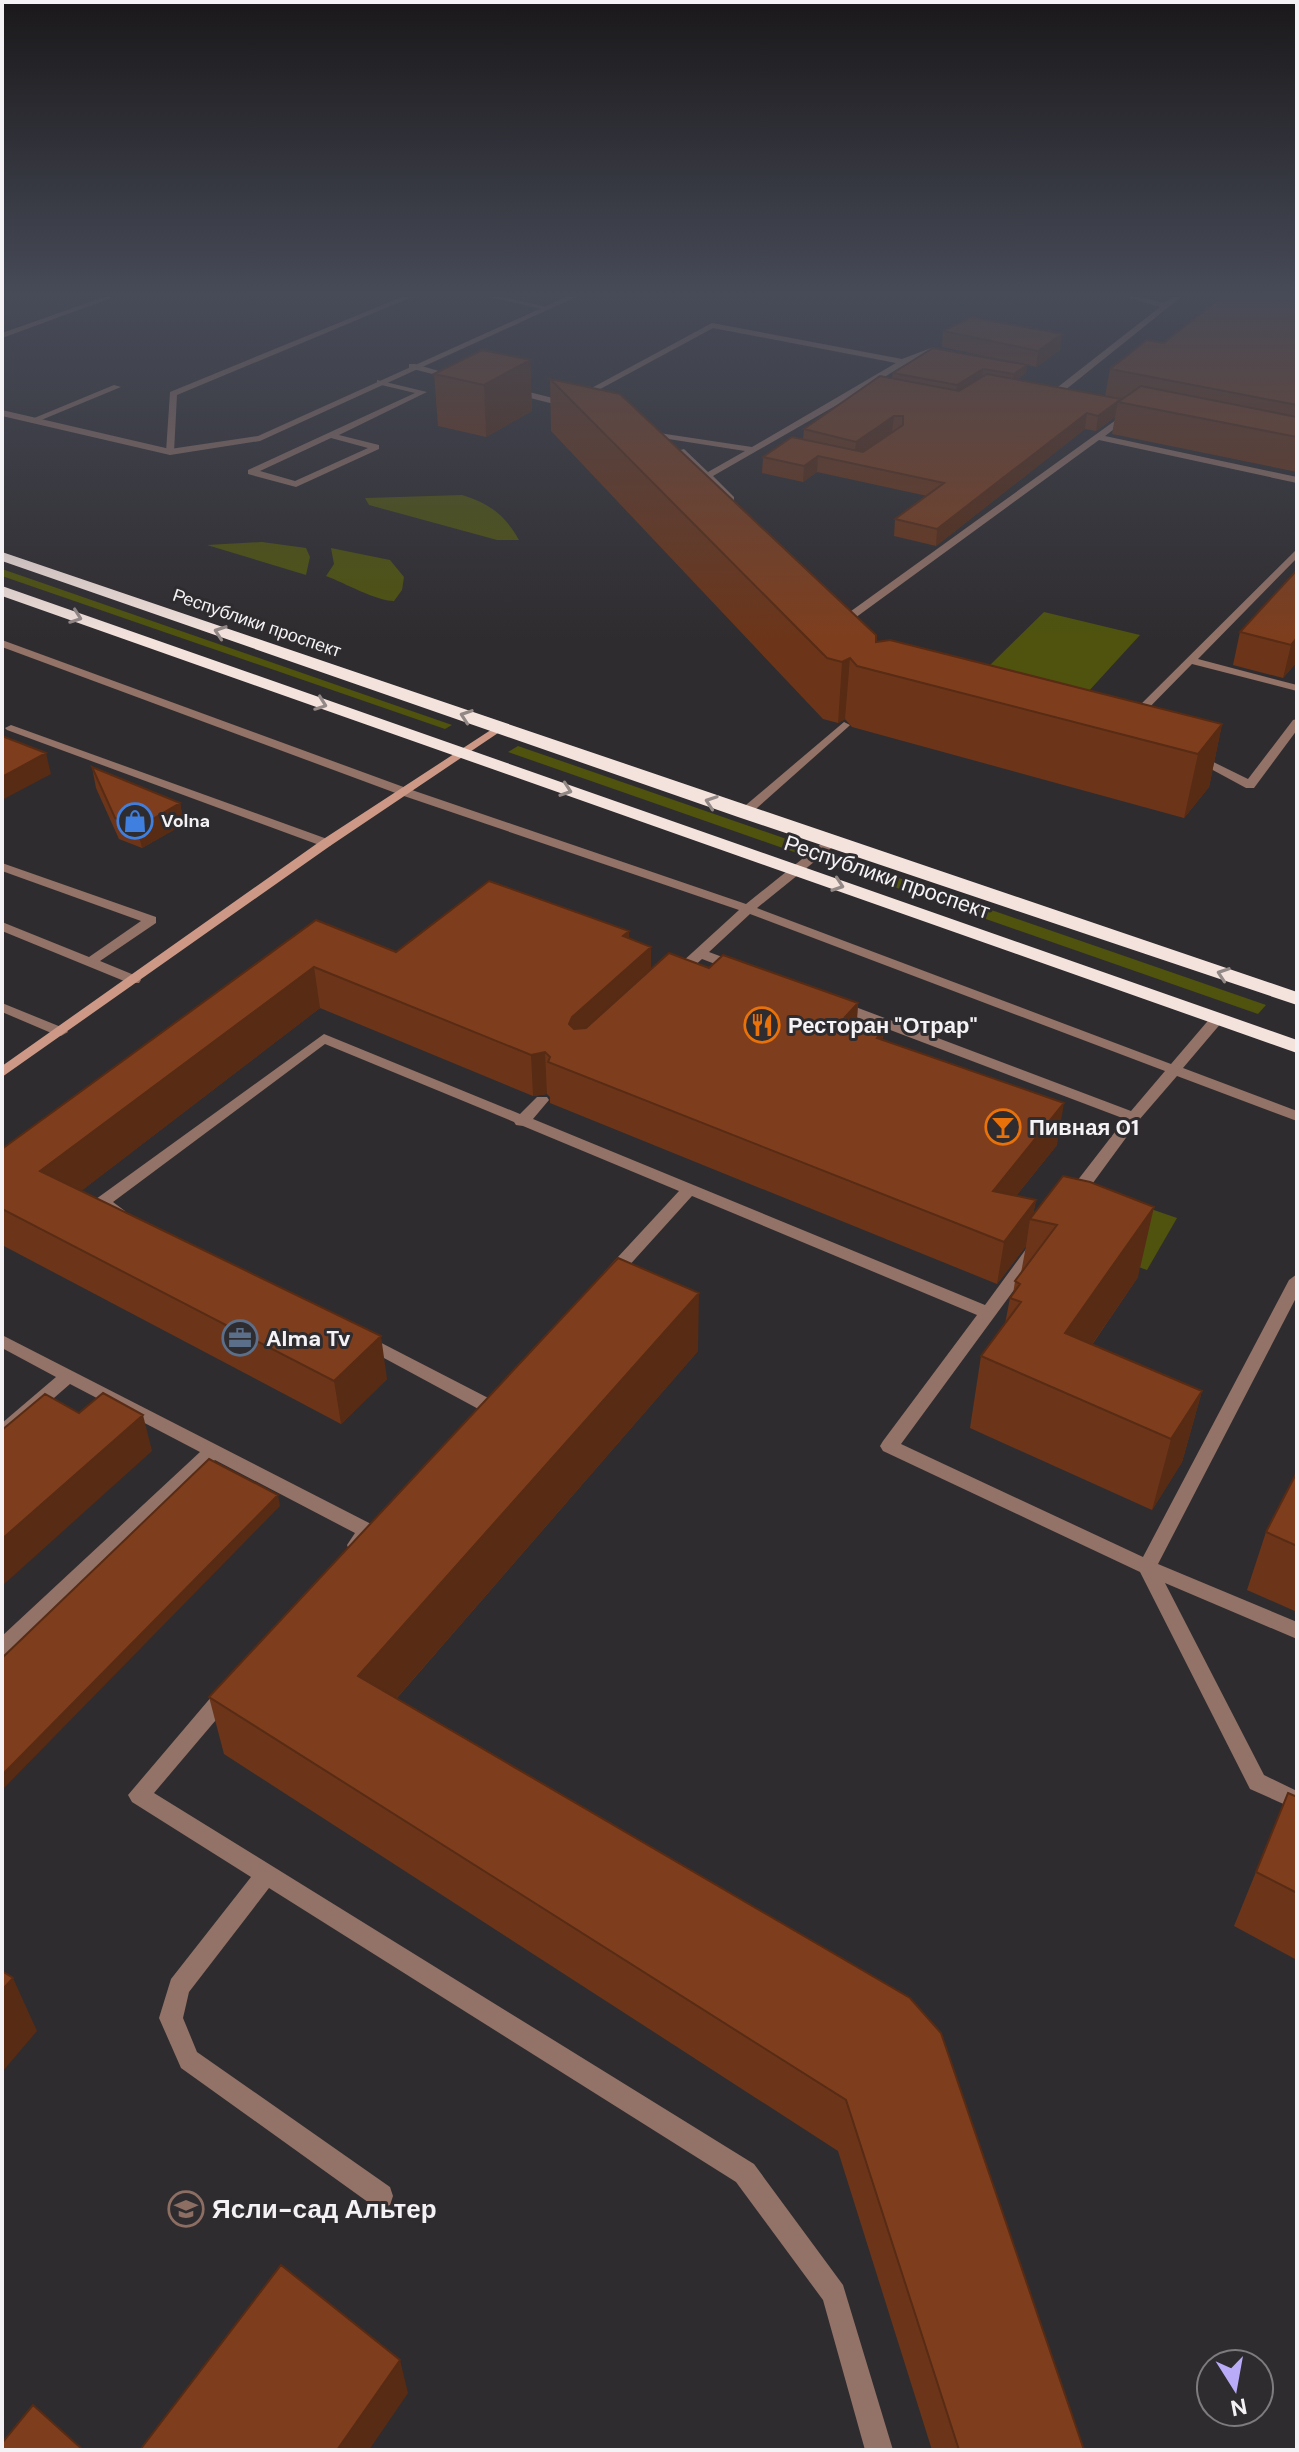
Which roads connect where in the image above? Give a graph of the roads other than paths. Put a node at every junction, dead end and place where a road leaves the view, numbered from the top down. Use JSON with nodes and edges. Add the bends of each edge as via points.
{"nodes":[{"id":1,"x":55,"y":411,"type":"edge"},
{"id":2,"x":172,"y":411,"type":"edge"},
{"id":3,"x":317,"y":411,"type":"edge"},
{"id":4,"x":381,"y":411,"type":"edge"},
{"id":5,"x":819,"y":411,"type":"edge"},
{"id":6,"x":1125,"y":411,"type":"edge"},
{"id":7,"x":2,"y":413,"type":"edge"},
{"id":8,"x":1132,"y":413,"type":"junction"},
{"id":9,"x":1147,"y":416,"type":"edge"},
{"id":10,"x":31,"y":421,"type":"junction"},
{"id":11,"x":649,"y":430,"type":"edge"},
{"id":12,"x":330,"y":435,"type":"junction"},
{"id":13,"x":662,"y":435,"type":"junction"},
{"id":14,"x":1100,"y":438,"type":"junction"},
{"id":15,"x":766,"y":441,"type":"junction"},
{"id":16,"x":791,"y":447,"type":"edge"},
{"id":17,"x":751,"y":449,"type":"junction"},
{"id":18,"x":170,"y":452,"type":"junction"},
{"id":19,"x":707,"y":476,"type":"junction"},
{"id":20,"x":1297,"y":480,"type":"edge"},
{"id":21,"x":740,"y":508,"type":"edge"},
{"id":22,"x":1297,"y":552,"type":"edge"},
{"id":23,"x":2,"y":556,"type":"edge"},
{"id":24,"x":2,"y":591,"type":"edge"},
{"id":25,"x":840,"y":605,"type":"edge"},
{"id":26,"x":851,"y":616,"type":"junction"},
{"id":27,"x":862,"y":626,"type":"edge"},
{"id":28,"x":2,"y":643,"type":"edge"},
{"id":29,"x":1190,"y":660,"type":"junction"},
{"id":30,"x":1297,"y":688,"type":"edge"},
{"id":31,"x":1114,"y":719,"type":"edge"},
{"id":32,"x":1297,"y":722,"type":"edge"},
{"id":33,"x":1129,"y":723,"type":"junction"},
{"id":34,"x":844,"y":725,"type":"dead end"},
{"id":35,"x":500,"y":727,"type":"junction"},
{"id":36,"x":11,"y":728,"type":"dead end"},
{"id":37,"x":1142,"y":730,"type":"edge"},
{"id":38,"x":1182,"y":750,"type":"edge"},
{"id":39,"x":460,"y":753,"type":"junction"},
{"id":40,"x":405,"y":792,"type":"junction"},
{"id":41,"x":744,"y":813,"type":"junction"},
{"id":42,"x":831,"y":842,"type":"junction"},
{"id":43,"x":326,"y":843,"type":"junction"},
{"id":44,"x":2,"y":867,"type":"edge"},
{"id":45,"x":796,"y":871,"type":"junction"},
{"id":46,"x":748,"y":909,"type":"junction"},
{"id":47,"x":2,"y":926,"type":"edge"},
{"id":48,"x":700,"y":953,"type":"junction"},
{"id":49,"x":90,"y":962,"type":"junction"},
{"id":50,"x":745,"y":970,"type":"edge"},
{"id":51,"x":134,"y":980,"type":"junction"},
{"id":52,"x":667,"y":983,"type":"edge"},
{"id":53,"x":820,"y":998,"type":"edge"},
{"id":54,"x":1297,"y":999,"type":"edge"},
{"id":55,"x":2,"y":1007,"type":"edge"},
{"id":56,"x":1217,"y":1019,"type":"junction"},
{"id":57,"x":61,"y":1032,"type":"junction"},
{"id":58,"x":1297,"y":1047,"type":"edge"},
{"id":59,"x":1174,"y":1070,"type":"junction"},
{"id":60,"x":2,"y":1073,"type":"edge"},
{"id":61,"x":542,"y":1100,"type":"dead end"},
{"id":62,"x":1297,"y":1116,"type":"edge"},
{"id":63,"x":1134,"y":1117,"type":"junction"},
{"id":64,"x":521,"y":1122,"type":"junction"},
{"id":65,"x":689,"y":1190,"type":"junction"},
{"id":66,"x":1061,"y":1215,"type":"edge"},
{"id":67,"x":130,"y":1218,"type":"edge"},
{"id":68,"x":1043,"y":1239,"type":"edge"},
{"id":69,"x":1297,"y":1280,"type":"edge"},
{"id":70,"x":595,"y":1293,"type":"edge"},
{"id":71,"x":988,"y":1313,"type":"junction"},
{"id":72,"x":351,"y":1334,"type":"edge"},
{"id":73,"x":2,"y":1341,"type":"edge"},
{"id":74,"x":69,"y":1375,"type":"junction"},
{"id":75,"x":490,"y":1407,"type":"edge"},
{"id":76,"x":2,"y":1433,"type":"edge"},
{"id":77,"x":213,"y":1451,"type":"junction"},
{"id":78,"x":337,"y":1567,"type":"edge"},
{"id":79,"x":1147,"y":1567,"type":"junction"},
{"id":80,"x":1297,"y":1631,"type":"edge"},
{"id":81,"x":2,"y":1648,"type":"edge"},
{"id":82,"x":243,"y":1675,"type":"edge"},
{"id":83,"x":1297,"y":1801,"type":"edge"},
{"id":84,"x":266,"y":1875,"type":"junction"},
{"id":85,"x":381,"y":2196,"type":"dead end"},
{"id":86,"x":879,"y":2450,"type":"edge"}],
"edges":[{"from":1,"to":10,"type":"street"},
{"from":2,"to":18,"type":"street"},
{"from":3,"to":18,"type":"street","via":[[260,438]]},
{"from":4,"to":12,"type":"street"},
{"from":5,"to":15,"type":"street"},
{"from":6,"to":8,"type":"street"},
{"from":7,"to":10,"type":"street"},
{"from":8,"to":9,"type":"street"},
{"from":8,"to":14,"type":"street"},
{"from":10,"to":18,"type":"street"},
{"from":11,"to":13,"type":"street"},
{"from":12,"to":12,"type":"street","via":[[290,454],[251,472],[296,484],[376,447]]},
{"from":13,"to":17,"type":"street"},
{"from":13,"to":19,"type":"street"},
{"from":14,"to":20,"type":"street"},
{"from":14,"to":26,"type":"street"},
{"from":15,"to":16,"type":"street"},
{"from":15,"to":17,"type":"street"},
{"from":17,"to":19,"type":"street"},
{"from":19,"to":21,"type":"street"},
{"from":22,"to":29,"type":"street"},
{"from":35,"to":23,"type":"highway","name":"Республики проспект","one_way":true},
{"from":24,"to":39,"type":"highway","name":"Республики проспект","one_way":true},
{"from":25,"to":26,"type":"street"},
{"from":26,"to":27,"type":"street"},
{"from":28,"to":40,"type":"street"},
{"from":29,"to":30,"type":"street"},
{"from":29,"to":33,"type":"street"},
{"from":31,"to":33,"type":"street"},
{"from":32,"to":38,"type":"street","via":[[1250,785]]},
{"from":33,"to":37,"type":"street"},
{"from":34,"to":41,"type":"street"},
{"from":35,"to":39,"type":"street"},
{"from":41,"to":35,"type":"highway","name":"Республики проспект","one_way":true},
{"from":36,"to":43,"type":"street"},
{"from":39,"to":40,"type":"street"},
{"from":39,"to":45,"type":"highway","name":"Республики проспект","one_way":true},
{"from":40,"to":43,"type":"street"},
{"from":40,"to":46,"type":"street"},
{"from":41,"to":42,"type":"highway","name":"Республики проспект"},
{"from":42,"to":45,"type":"street"},
{"from":54,"to":42,"type":"highway","name":"Республики проспект","one_way":true},
{"from":43,"to":51,"type":"street"},
{"from":44,"to":49,"type":"street","via":[[151,920]]},
{"from":45,"to":46,"type":"street"},
{"from":45,"to":56,"type":"highway","name":"Республики проспект","one_way":true},
{"from":46,"to":48,"type":"street"},
{"from":46,"to":59,"type":"street"},
{"from":47,"to":49,"type":"street"},
{"from":48,"to":50,"type":"street"},
{"from":48,"to":52,"type":"street"},
{"from":49,"to":51,"type":"street"},
{"from":51,"to":57,"type":"street"},
{"from":53,"to":63,"type":"street"},
{"from":55,"to":57,"type":"street"},
{"from":56,"to":58,"type":"highway","name":"Республики проспект"},
{"from":56,"to":59,"type":"street"},
{"from":57,"to":60,"type":"street"},
{"from":59,"to":62,"type":"street"},
{"from":59,"to":63,"type":"street"},
{"from":61,"to":64,"type":"street"},
{"from":63,"to":66,"type":"street"},
{"from":64,"to":65,"type":"street"},
{"from":64,"to":67,"type":"street","via":[[324,1038],[102,1203]]},
{"from":65,"to":70,"type":"street"},
{"from":65,"to":71,"type":"street"},
{"from":68,"to":71,"type":"street"},
{"from":69,"to":79,"type":"street"},
{"from":71,"to":79,"type":"street","via":[[889,1446]]},
{"from":72,"to":75,"type":"street"},
{"from":73,"to":74,"type":"street"},
{"from":74,"to":76,"type":"street"},
{"from":74,"to":77,"type":"street"},
{"from":77,"to":78,"type":"street","via":[[374,1525]]},
{"from":77,"to":81,"type":"street"},
{"from":79,"to":80,"type":"street"},
{"from":79,"to":83,"type":"street","via":[[1257,1782]]},
{"from":82,"to":84,"type":"street","via":[[139,1795]]},
{"from":84,"to":85,"type":"street","via":[[179,1987],[171,2018],[189,2060]]},
{"from":84,"to":86,"type":"street","via":[[745,2173],[834,2294]]}]}
